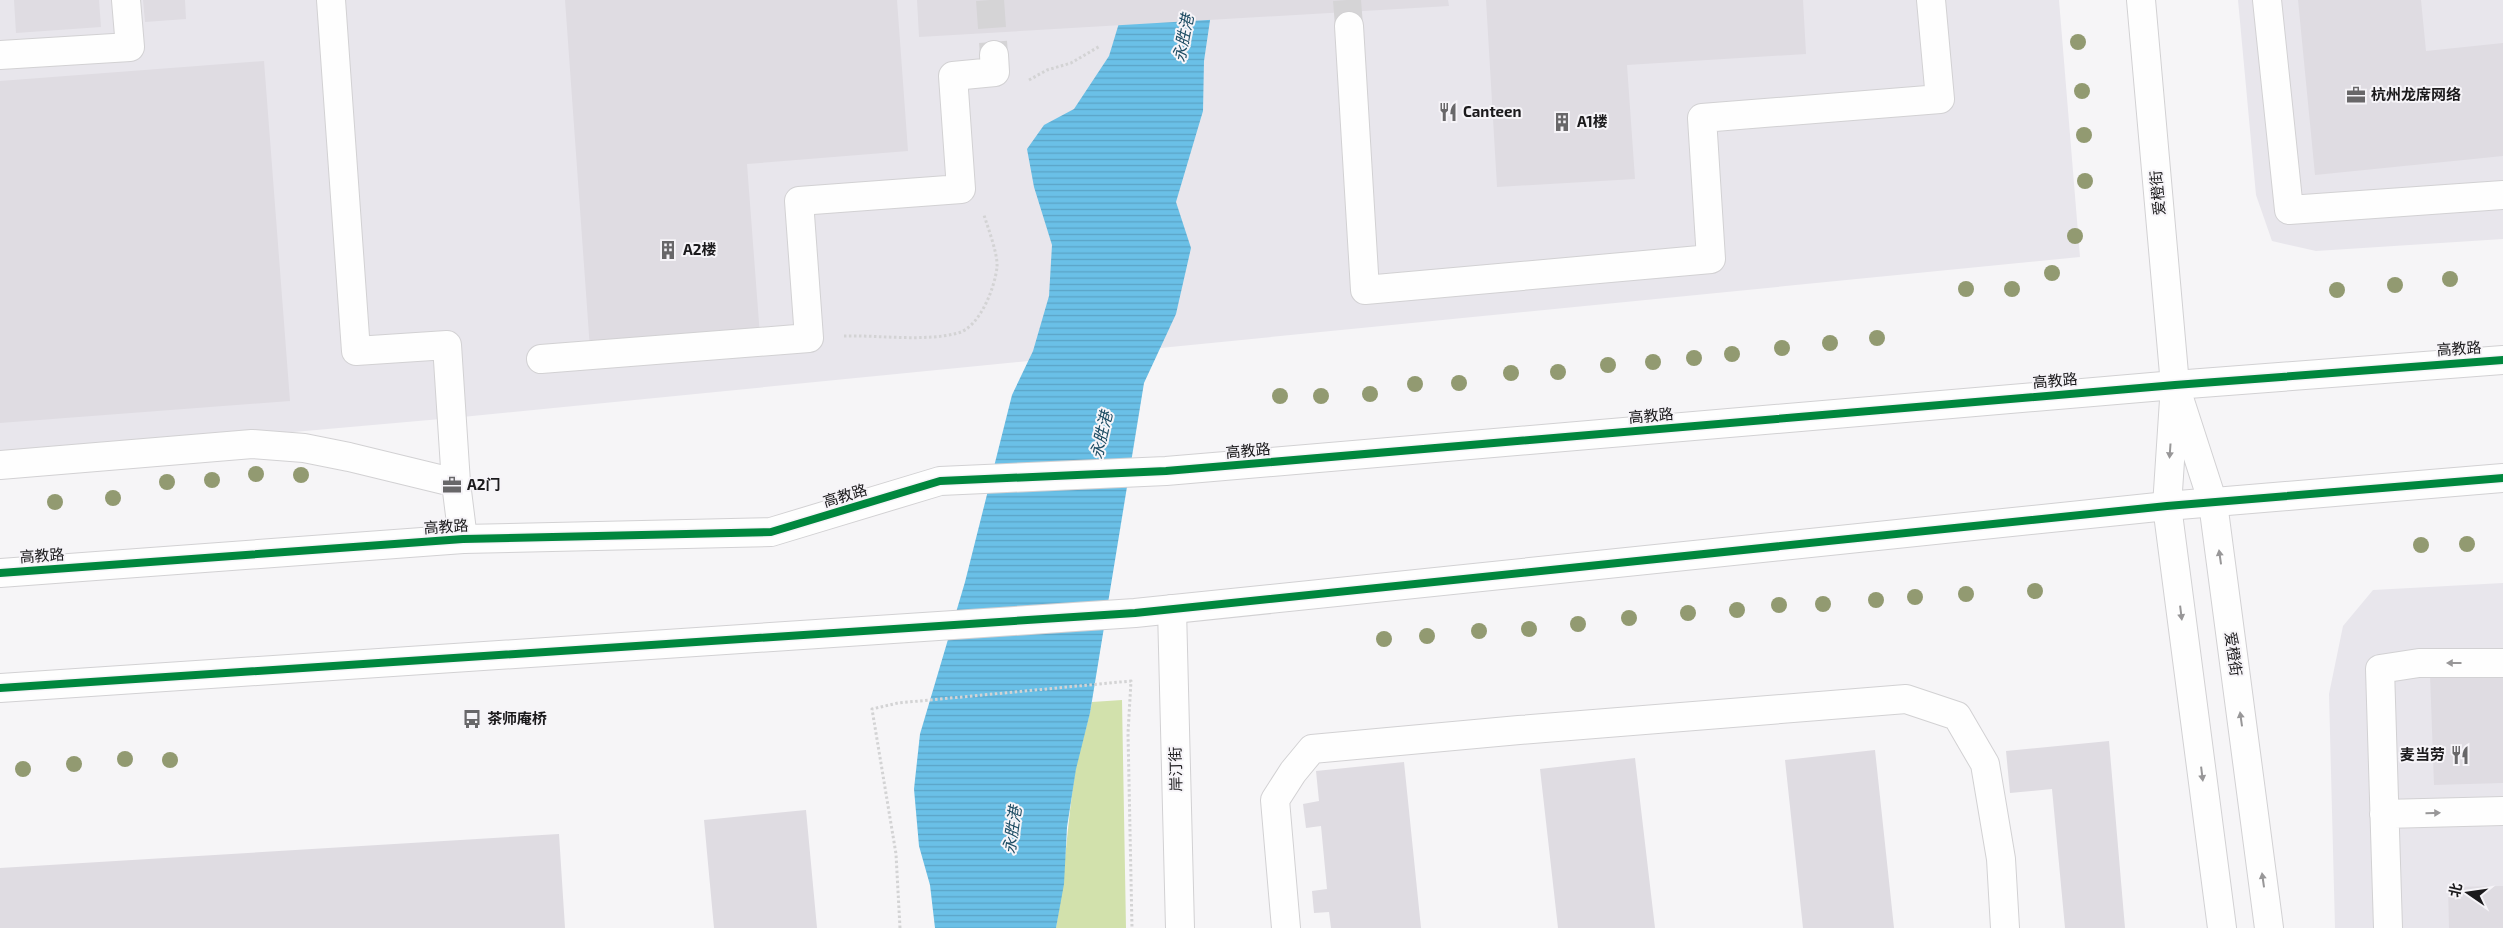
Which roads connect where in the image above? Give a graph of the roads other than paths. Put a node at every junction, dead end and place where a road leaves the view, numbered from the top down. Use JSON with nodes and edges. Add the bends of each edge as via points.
{"nodes":[{"id":1,"x":126,"y":0,"type":"edge"},
{"id":2,"x":331,"y":0,"type":"edge"},
{"id":3,"x":1931,"y":0,"type":"edge"},
{"id":4,"x":2141,"y":0,"type":"edge"},
{"id":5,"x":2267,"y":0,"type":"edge"},
{"id":6,"x":1349,"y":26,"type":"tunnel mouth"},
{"id":7,"x":0,"y":50,"type":"edge"},
{"id":8,"x":0,"y":55,"type":"edge"},
{"id":9,"x":994,"y":55,"type":"tunnel mouth"},
{"id":10,"x":2503,"y":195,"type":"edge"},
{"id":11,"x":540,"y":359,"type":"dead end"},
{"id":12,"x":2503,"y":360,"type":"edge"},
{"id":13,"x":2174,"y":385,"type":"junction"},
{"id":14,"x":0,"y":465,"type":"edge"},
{"id":15,"x":2503,"y":478,"type":"edge"},
{"id":16,"x":456,"y":483,"type":"junction"},
{"id":17,"x":2213,"y":503,"type":"junction"},
{"id":18,"x":2167,"y":506,"type":"junction"},
{"id":19,"x":463,"y":539,"type":"junction"},
{"id":20,"x":0,"y":573,"type":"edge"},
{"id":21,"x":1172,"y":610,"type":"junction"},
{"id":22,"x":2503,"y":662,"type":"edge"},
{"id":23,"x":0,"y":688,"type":"edge"},
{"id":24,"x":2503,"y":811,"type":"edge"},
{"id":25,"x":2384,"y":814,"type":"junction"},
{"id":26,"x":1180,"y":928,"type":"edge"},
{"id":27,"x":1286,"y":928,"type":"edge"},
{"id":28,"x":2005,"y":928,"type":"edge"},
{"id":29,"x":2222,"y":928,"type":"edge"},
{"id":30,"x":2269,"y":928,"type":"edge"},
{"id":31,"x":2388,"y":928,"type":"edge"}],
"edges":[{"from":1,"to":8,"type":"main road","via":[[130,47]]},
{"from":2,"to":16,"type":"main road","via":[[356,351],[447,345]]},
{"from":3,"to":6,"type":"main road","via":[[1940,99],[1702,118],[1711,260],[1365,290]]},
{"from":4,"to":13,"type":"main road","name":"爱橙街"},
{"from":5,"to":10,"type":"main road","via":[[2289,210]]},
{"from":7,"to":8,"type":"main road"},
{"from":9,"to":11,"type":"main road","via":[[995,72],[953,76],[961,189],[799,201],[809,338]]},
{"from":12,"to":13,"type":"main road","name":"高教路"},
{"from":13,"to":17,"type":"main road","name":"爱橙街"},
{"from":13,"to":18,"type":"main road","name":"爱橙街","one_way":true},
{"from":13,"to":19,"type":"main road","name":"高教路","via":[[1166,471],[940,481],[771,532]]},
{"from":14,"to":16,"type":"main road","via":[[252,444],[304,448]]},
{"from":15,"to":17,"type":"main road"},
{"from":16,"to":19,"type":"main road"},
{"from":17,"to":18,"type":"main road"},
{"from":30,"to":17,"type":"main road","name":"爱橙街","one_way":true},
{"from":18,"to":21,"type":"main road"},
{"from":18,"to":29,"type":"main road","name":"爱橙街","one_way":true},
{"from":19,"to":20,"type":"main road","name":"高教路"},
{"from":21,"to":23,"type":"main road"},
{"from":21,"to":26,"type":"main road","name":"岸汀街"},
{"from":22,"to":25,"type":"main road","one_way":true,"via":[[2419,662],[2380,669]]},
{"from":25,"to":24,"type":"main road","one_way":true},
{"from":25,"to":31,"type":"main road"},
{"from":27,"to":28,"type":"main road","via":[[1275,800],[1312,749],[1906,699],[1957,716],[1985,764],[2001,859]]}]}
